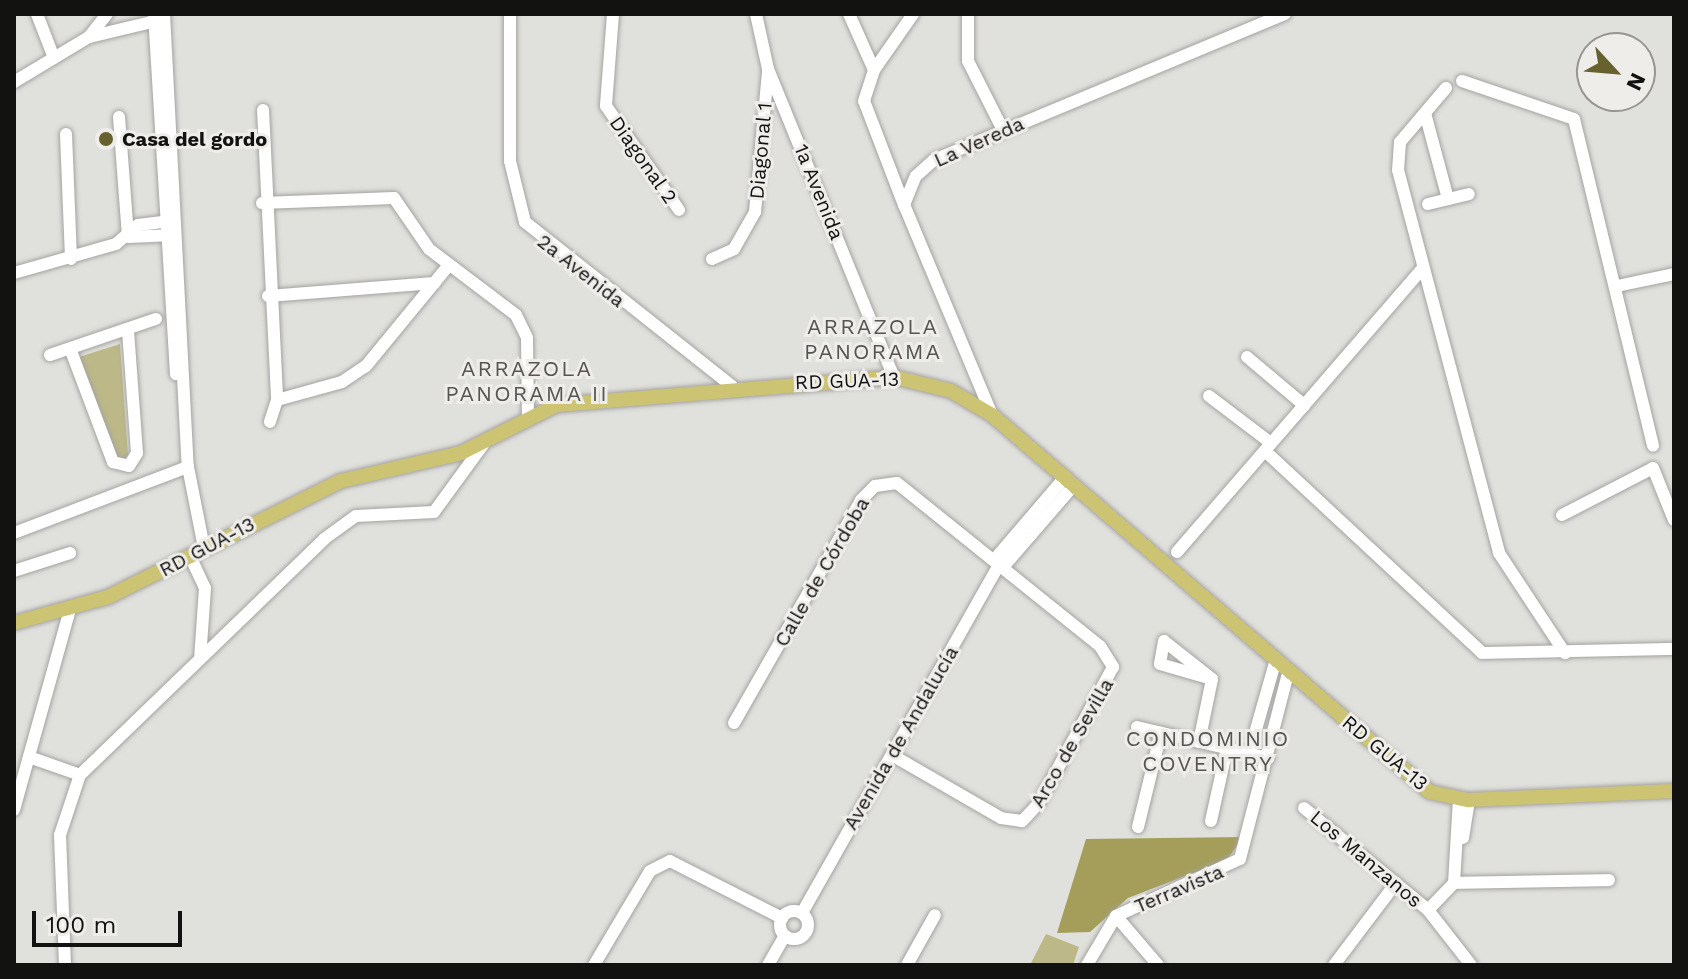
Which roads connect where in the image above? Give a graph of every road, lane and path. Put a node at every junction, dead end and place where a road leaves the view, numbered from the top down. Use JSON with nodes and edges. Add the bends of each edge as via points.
{"nodes":[{"id":1,"x":37,"y":14,"type":"edge"},
{"id":2,"x":107,"y":14,"type":"edge"},
{"id":3,"x":510,"y":14,"type":"edge"},
{"id":4,"x":613,"y":14,"type":"edge"},
{"id":5,"x":756,"y":14,"type":"edge"},
{"id":6,"x":849,"y":14,"type":"edge"},
{"id":7,"x":913,"y":14,"type":"edge"},
{"id":8,"x":968,"y":14,"type":"edge"},
{"id":9,"x":1285,"y":14,"type":"edge"},
{"id":10,"x":159,"y":17,"type":"edge"},
{"id":11,"x":89,"y":37,"type":"junction"},
{"id":12,"x":54,"y":58,"type":"junction"},
{"id":13,"x":768,"y":69,"type":"junction"},
{"id":14,"x":874,"y":70,"type":"junction"},
{"id":15,"x":1462,"y":81,"type":"dead end"},
{"id":16,"x":14,"y":82,"type":"edge"},
{"id":17,"x":1446,"y":88,"type":"dead end"},
{"id":18,"x":263,"y":110,"type":"dead end"},
{"id":19,"x":1425,"y":113,"type":"junction"},
{"id":20,"x":119,"y":117,"type":"dead end"},
{"id":21,"x":1003,"y":130,"type":"junction"},
{"id":22,"x":66,"y":134,"type":"dead end"},
{"id":23,"x":1469,"y":194,"type":"dead end"},
{"id":24,"x":1448,"y":199,"type":"junction"},
{"id":25,"x":262,"y":203,"type":"junction"},
{"id":26,"x":1428,"y":204,"type":"dead end"},
{"id":27,"x":904,"y":205,"type":"junction"},
{"id":28,"x":679,"y":210,"type":"dead end"},
{"id":29,"x":171,"y":222,"type":"junction"},
{"id":30,"x":172,"y":235,"type":"junction"},
{"id":31,"x":128,"y":237,"type":"junction"},
{"id":32,"x":71,"y":259,"type":"junction"},
{"id":33,"x":712,"y":259,"type":"dead end"},
{"id":34,"x":448,"y":266,"type":"junction"},
{"id":35,"x":1423,"y":268,"type":"junction"},
{"id":36,"x":14,"y":273,"type":"edge"},
{"id":37,"x":1674,"y":274,"type":"edge"},
{"id":38,"x":434,"y":283,"type":"junction"},
{"id":39,"x":1617,"y":286,"type":"junction"},
{"id":40,"x":268,"y":296,"type":"junction"},
{"id":41,"x":156,"y":319,"type":"dead end"},
{"id":42,"x":128,"y":331,"type":"junction"},
{"id":43,"x":71,"y":351,"type":"junction"},
{"id":44,"x":50,"y":355,"type":"dead end"},
{"id":45,"x":1247,"y":357,"type":"dead end"},
{"id":46,"x":893,"y":372,"type":"junction"},
{"id":47,"x":732,"y":386,"type":"junction"},
{"id":48,"x":1209,"y":396,"type":"dead end"},
{"id":49,"x":277,"y":400,"type":"junction"},
{"id":50,"x":1304,"y":405,"type":"junction"},
{"id":51,"x":992,"y":415,"type":"junction"},
{"id":52,"x":528,"y":416,"type":"junction"},
{"id":53,"x":270,"y":422,"type":"dead end"},
{"id":54,"x":485,"y":442,"type":"junction"},
{"id":55,"x":1653,"y":446,"type":"dead end"},
{"id":56,"x":1268,"y":447,"type":"junction"},
{"id":57,"x":188,"y":467,"type":"junction"},
{"id":58,"x":124,"y":468,"type":"junction"},
{"id":59,"x":1069,"y":481,"type":"junction"},
{"id":60,"x":132,"y":491,"type":"junction"},
{"id":61,"x":1562,"y":515,"type":"dead end"},
{"id":62,"x":1674,"y":520,"type":"edge"},
{"id":63,"x":14,"y":533,"type":"edge"},
{"id":64,"x":204,"y":548,"type":"junction"},
{"id":65,"x":1177,"y":552,"type":"dead end"},
{"id":66,"x":70,"y":553,"type":"dead end"},
{"id":67,"x":190,"y":556,"type":"junction"},
{"id":68,"x":1000,"y":563,"type":"junction"},
{"id":69,"x":14,"y":571,"type":"edge"},
{"id":70,"x":70,"y":610,"type":"junction"},
{"id":71,"x":14,"y":623,"type":"edge"},
{"id":72,"x":1674,"y":649,"type":"edge"},
{"id":73,"x":1565,"y":653,"type":"junction"},
{"id":74,"x":200,"y":659,"type":"junction"},
{"id":75,"x":1276,"y":659,"type":"junction"},
{"id":76,"x":1289,"y":670,"type":"junction"},
{"id":77,"x":1212,"y":679,"type":"dead end"},
{"id":78,"x":1265,"y":709,"type":"junction"},
{"id":79,"x":1279,"y":712,"type":"junction"},
{"id":80,"x":734,"y":723,"type":"dead end"},
{"id":81,"x":1137,"y":727,"type":"dead end"},
{"id":82,"x":1161,"y":733,"type":"junction"},
{"id":83,"x":1259,"y":734,"type":"junction"},
{"id":84,"x":1199,"y":742,"type":"junction"},
{"id":85,"x":1227,"y":748,"type":"junction"},
{"id":86,"x":1249,"y":754,"type":"junction"},
{"id":87,"x":892,"y":755,"type":"junction"},
{"id":88,"x":29,"y":757,"type":"junction"},
{"id":89,"x":1268,"y":758,"type":"junction"},
{"id":90,"x":80,"y":775,"type":"junction"},
{"id":91,"x":1674,"y":791,"type":"edge"},
{"id":92,"x":1464,"y":799,"type":"junction"},
{"id":93,"x":1304,"y":808,"type":"dead end"},
{"id":94,"x":14,"y":810,"type":"edge"},
{"id":95,"x":1211,"y":821,"type":"dead end"},
{"id":96,"x":1138,"y":827,"type":"dead end"},
{"id":97,"x":1454,"y":878,"type":"junction"},
{"id":98,"x":1609,"y":880,"type":"dead end"},
{"id":99,"x":1396,"y":883,"type":"junction"},
{"id":100,"x":1428,"y":910,"type":"junction"},
{"id":101,"x":802,"y":913,"type":"junction"},
{"id":102,"x":935,"y":915,"type":"dead end"},
{"id":103,"x":1116,"y":916,"type":"junction"},
{"id":104,"x":782,"y":918,"type":"junction"},
{"id":105,"x":785,"y":936,"type":"junction"},
{"id":106,"x":65,"y":965,"type":"edge"},
{"id":107,"x":594,"y":965,"type":"edge"},
{"id":108,"x":768,"y":965,"type":"edge"},
{"id":109,"x":907,"y":965,"type":"edge"},
{"id":110,"x":1087,"y":965,"type":"edge"},
{"id":111,"x":1158,"y":965,"type":"edge"},
{"id":112,"x":1334,"y":965,"type":"edge"},
{"id":113,"x":1471,"y":965,"type":"edge"}],
"edges":[{"from":1,"to":12,"type":"street"},
{"from":2,"to":11,"type":"street"},
{"from":3,"to":47,"type":"street","name":"2a Avenida","via":[[510,161],[525,222]]},
{"from":4,"to":28,"type":"street","name":"Diagonal 2","via":[[606,106]]},
{"from":5,"to":13,"type":"street","name":"1a Avenida"},
{"from":6,"to":14,"type":"street"},
{"from":7,"to":14,"type":"street"},
{"from":8,"to":21,"type":"street","via":[[968,61]]},
{"from":9,"to":21,"type":"street","name":"La Vereda"},
{"from":10,"to":11,"type":"street"},
{"from":10,"to":29,"type":"street"},
{"from":11,"to":12,"type":"street"},
{"from":12,"to":16,"type":"street"},
{"from":13,"to":33,"type":"street","name":"Diagonal 1","via":[[755,212],[734,249]]},
{"from":13,"to":46,"type":"street","name":"1a Avenida"},
{"from":14,"to":27,"type":"street","via":[[864,101]]},
{"from":15,"to":39,"type":"street","via":[[1574,119]]},
{"from":17,"to":19,"type":"street"},
{"from":18,"to":25,"type":"street"},
{"from":19,"to":24,"type":"street"},
{"from":19,"to":35,"type":"street","via":[[1395,153]]},
{"from":20,"to":31,"type":"street"},
{"from":21,"to":27,"type":"street","name":"La Vereda","via":[[925,166]]},
{"from":22,"to":32,"type":"street"},
{"from":23,"to":24,"type":"street"},
{"from":24,"to":26,"type":"street"},
{"from":25,"to":34,"type":"street","via":[[388,194]]},
{"from":25,"to":40,"type":"street"},
{"from":27,"to":51,"type":"street"},
{"from":29,"to":30,"type":"street"},
{"from":29,"to":31,"type":"street","via":[[138,225]]},
{"from":30,"to":31,"type":"street"},
{"from":30,"to":57,"type":"street"},
{"from":31,"to":32,"type":"street"},
{"from":32,"to":36,"type":"street"},
{"from":34,"to":38,"type":"street"},
{"from":34,"to":52,"type":"street","via":[[516,315],[527,338]]},
{"from":35,"to":50,"type":"street"},
{"from":35,"to":73,"type":"street","via":[[1499,553]]},
{"from":37,"to":39,"type":"street"},
{"from":38,"to":40,"type":"street"},
{"from":38,"to":49,"type":"street","via":[[366,366],[342,382]]},
{"from":39,"to":55,"type":"street"},
{"from":40,"to":49,"type":"street"},
{"from":41,"to":42,"type":"street"},
{"from":42,"to":43,"type":"street"},
{"from":42,"to":58,"type":"street","via":[[137,453]]},
{"from":43,"to":44,"type":"street"},
{"from":43,"to":58,"type":"street"},
{"from":45,"to":50,"type":"street"},
{"from":46,"to":47,"type":"main road","name":"RD GUA-13"},
{"from":46,"to":51,"type":"main road","name":"RD GUA-13","via":[[951,391]]},
{"from":47,"to":52,"type":"main road","name":"RD GUA-13","via":[[571,401]]},
{"from":48,"to":56,"type":"street"},
{"from":49,"to":53,"type":"street"},
{"from":50,"to":56,"type":"street"},
{"from":51,"to":59,"type":"main road","name":"RD GUA-13"},
{"from":52,"to":54,"type":"main road","name":"RD GUA-13"},
{"from":54,"to":64,"type":"main road","name":"RD GUA-13","via":[[444,458],[367,471]]},
{"from":54,"to":74,"type":"street","via":[[434,512],[356,516]]},
{"from":56,"to":65,"type":"street"},
{"from":56,"to":73,"type":"street","via":[[1474,648],[1493,656]]},
{"from":57,"to":60,"type":"street"},
{"from":57,"to":64,"type":"street"},
{"from":58,"to":60,"type":"street"},
{"from":59,"to":68,"type":"street","name":"Avenida de Andalucía"},
{"from":59,"to":75,"type":"main road","name":"RD GUA-13"},
{"from":60,"to":63,"type":"street"},
{"from":61,"to":62,"type":"street","via":[[1653,468]]},
{"from":64,"to":67,"type":"main road","name":"RD GUA-13"},
{"from":66,"to":69,"type":"street"},
{"from":67,"to":70,"type":"main road","name":"RD GUA-13"},
{"from":67,"to":74,"type":"street","via":[[204,576]]},
{"from":68,"to":80,"type":"street","name":"Calle de Córdoba","via":[[913,490],[875,486]]},
{"from":68,"to":87,"type":"street","name":"Avenida de Andalucía"},
{"from":68,"to":87,"type":"street","name":"Arco de Sevilla","via":[[1100,646],[1113,667],[1039,803],[1022,821],[1008,821]]},
{"from":70,"to":71,"type":"main road","name":"RD GUA-13"},
{"from":70,"to":88,"type":"street"},
{"from":72,"to":73,"type":"street"},
{"from":74,"to":90,"type":"street"},
{"from":75,"to":76,"type":"main road","name":"RD GUA-13"},
{"from":75,"to":78,"type":"street"},
{"from":76,"to":79,"type":"street","name":"Terravista"},
{"from":76,"to":92,"type":"main road","name":"RD GUA-13","via":[[1415,784]]},
{"from":77,"to":84,"type":"street"},
{"from":78,"to":79,"type":"street"},
{"from":78,"to":83,"type":"street"},
{"from":79,"to":89,"type":"street","name":"Terravista"},
{"from":81,"to":82,"type":"street"},
{"from":82,"to":84,"type":"street"},
{"from":82,"to":96,"type":"street"},
{"from":83,"to":86,"type":"street"},
{"from":83,"to":89,"type":"street"},
{"from":84,"to":85,"type":"street"},
{"from":85,"to":86,"type":"street"},
{"from":85,"to":95,"type":"street"},
{"from":86,"to":89,"type":"street"},
{"from":87,"to":101,"type":"street","name":"Avenida de Andalucía"},
{"from":88,"to":90,"type":"street"},
{"from":88,"to":94,"type":"street"},
{"from":89,"to":103,"type":"street","name":"Terravista","via":[[1240,859]]},
{"from":90,"to":106,"type":"street","via":[[60,835]]},
{"from":91,"to":92,"type":"main road","name":"RD GUA-13"},
{"from":92,"to":97,"type":"street"},
{"from":93,"to":99,"type":"street","name":"Los Manzanos"},
{"from":97,"to":98,"type":"street","name":"Los Manzanos"},
{"from":97,"to":100,"type":"street","name":"Los Manzanos"},
{"from":99,"to":100,"type":"street","name":"Los Manzanos"},
{"from":99,"to":112,"type":"street"},
{"from":100,"to":113,"type":"street","name":"Los Manzanos"},
{"from":101,"to":104,"type":"street"},
{"from":101,"to":105,"type":"street","name":"Avenida de Andalucía","via":[[805,934]]},
{"from":102,"to":109,"type":"street"},
{"from":103,"to":110,"type":"street","name":"Terravista"},
{"from":103,"to":111,"type":"street"},
{"from":104,"to":105,"type":"street"},
{"from":104,"to":107,"type":"street","via":[[670,861],[650,871]]},
{"from":105,"to":108,"type":"street"}]}
